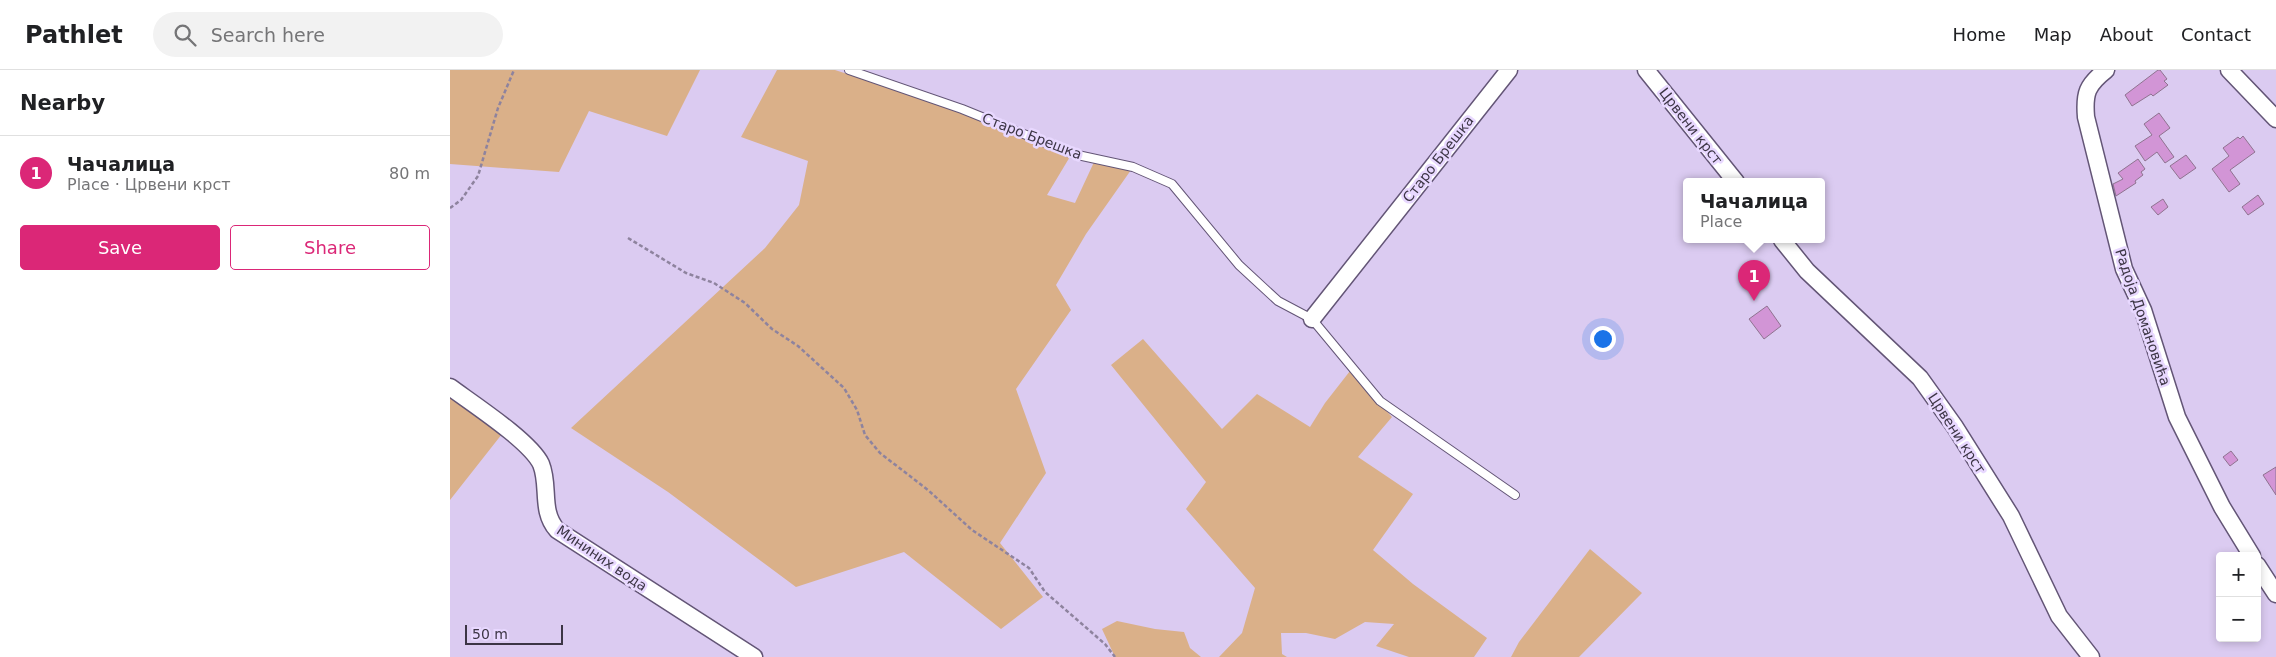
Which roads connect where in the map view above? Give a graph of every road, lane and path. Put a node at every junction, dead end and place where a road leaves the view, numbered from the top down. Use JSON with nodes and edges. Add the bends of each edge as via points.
{"nodes":[{"id":1,"x":514,"y":70,"type":"edge"},
{"id":2,"x":849,"y":70,"type":"edge"},
{"id":3,"x":1509,"y":70,"type":"edge"},
{"id":4,"x":1646,"y":70,"type":"edge"},
{"id":5,"x":2106,"y":70,"type":"edge"},
{"id":6,"x":2229,"y":70,"type":"edge"},
{"id":7,"x":2276,"y":119,"type":"edge"},
{"id":8,"x":1733,"y":178,"type":"edge"},
{"id":9,"x":450,"y":208,"type":"edge"},
{"id":10,"x":628,"y":238,"type":"dead end"},
{"id":11,"x":1784,"y":243,"type":"edge"},
{"id":12,"x":1312,"y":319,"type":"junction"},
{"id":13,"x":450,"y":387,"type":"edge"},
{"id":14,"x":1515,"y":495,"type":"dead end"},
{"id":15,"x":2250,"y":552,"type":"edge"},
{"id":16,"x":2261,"y":571,"type":"edge"},
{"id":17,"x":2276,"y":594,"type":"edge"},
{"id":18,"x":754,"y":657,"type":"edge"},
{"id":19,"x":1115,"y":657,"type":"edge"},
{"id":20,"x":2090,"y":657,"type":"edge"}],
"edges":[{"from":1,"to":9,"type":"path","via":[[498,108],[478,176],[461,200]]},
{"from":2,"to":12,"type":"lane","name":"Старо Брешка","via":[[962,109],[1073,154],[1133,167],[1172,184],[1239,265],[1278,301]]},
{"from":3,"to":12,"type":"street","name":"Старо Брешка"},
{"from":4,"to":8,"type":"street","name":"Црвени крст"},
{"from":5,"to":15,"type":"street","name":"Радоја Домановића","via":[[2086,93],[2086,117],[2124,268],[2143,310],[2176,417],[2222,507]]},
{"from":6,"to":7,"type":"street"},
{"from":10,"to":19,"type":"path","via":[[686,272],[714,283],[745,303],[772,329],[798,346],[844,388],[857,410],[865,435],[880,454],[928,490],[972,530],[1029,568],[1046,592],[1105,644]]},
{"from":11,"to":20,"type":"street","name":"Црвени крст","via":[[1807,271],[1920,378],[2011,516],[2059,616]]},
{"from":12,"to":14,"type":"lane","name":"Старо Брешка","via":[[1380,401]]},
{"from":13,"to":18,"type":"street","name":"Мининих вода","via":[[523,442],[536,456],[545,478],[548,515],[557,530]]},
{"from":16,"to":17,"type":"street"}]}
